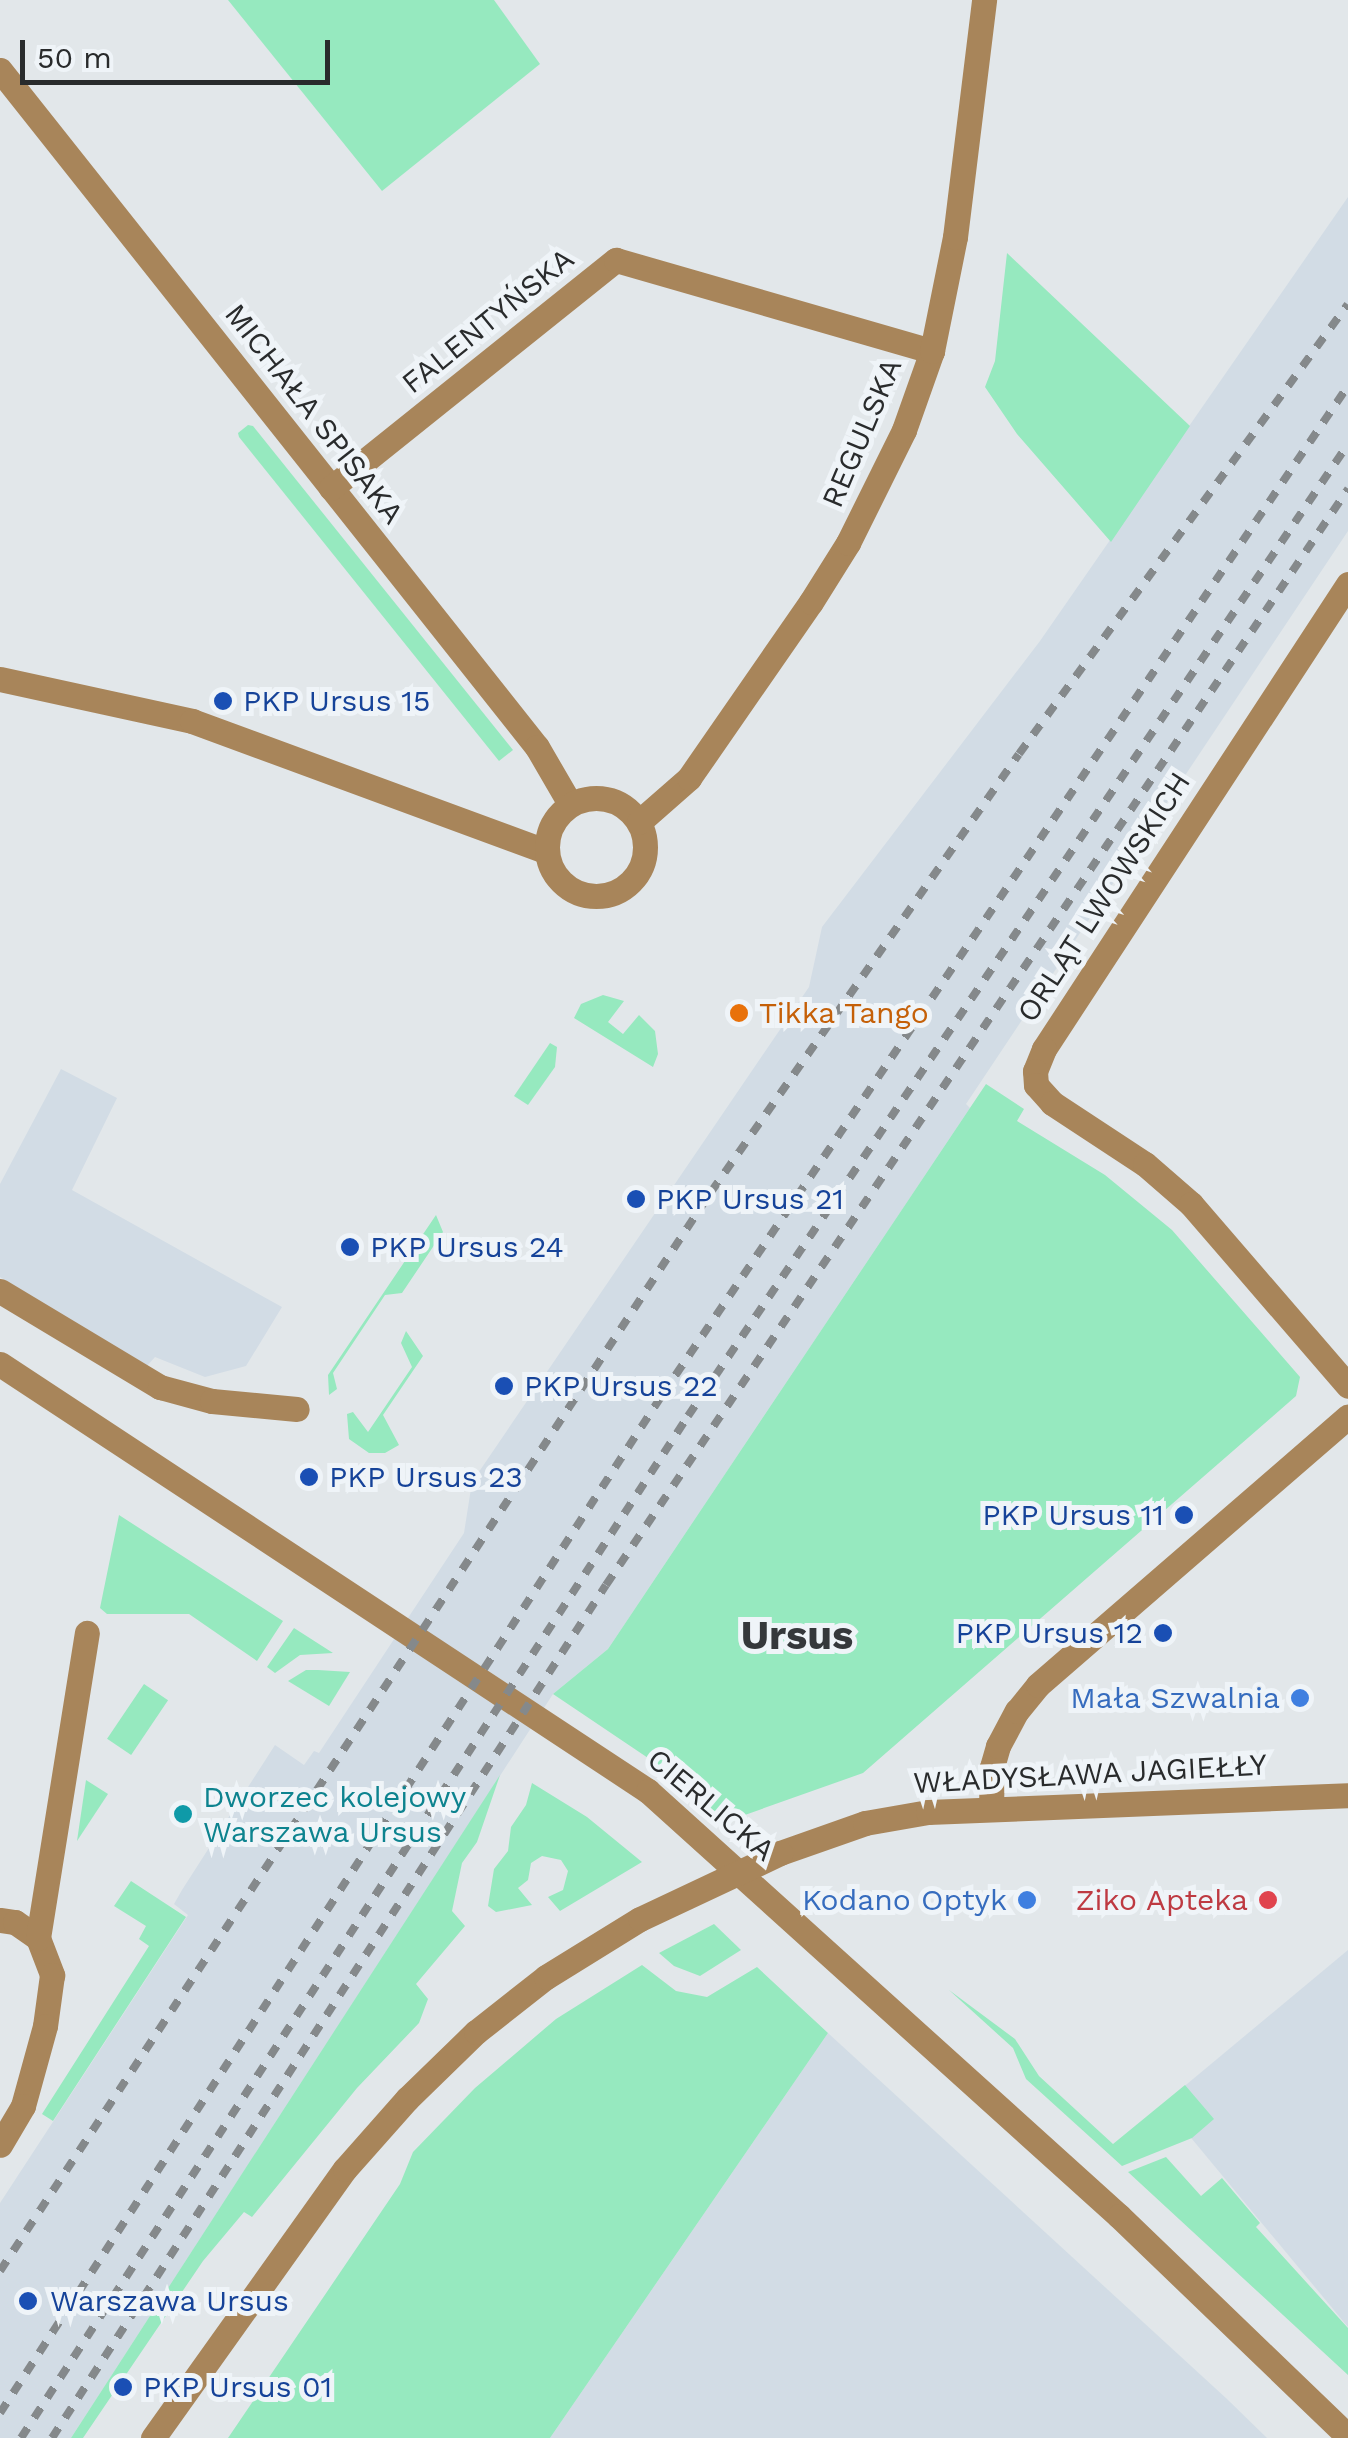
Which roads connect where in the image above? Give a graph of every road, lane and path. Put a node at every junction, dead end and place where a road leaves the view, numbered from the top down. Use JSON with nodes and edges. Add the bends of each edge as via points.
{"nodes":[{"id":1,"x":984,"y":0,"type":"edge"},
{"id":2,"x":0,"y":70,"type":"edge"},
{"id":3,"x":932,"y":351,"type":"junction"},
{"id":4,"x":331,"y":488,"type":"junction"},
{"id":5,"x":1348,"y":584,"type":"edge"},
{"id":6,"x":0,"y":679,"type":"edge"},
{"id":7,"x":570,"y":804,"type":"junction"},
{"id":8,"x":639,"y":822,"type":"junction"},
{"id":9,"x":546,"y":850,"type":"junction"},
{"id":10,"x":0,"y":1291,"type":"edge"},
{"id":11,"x":0,"y":1364,"type":"edge"},
{"id":12,"x":1348,"y":1386,"type":"edge"},
{"id":13,"x":297,"y":1409,"type":"dead end"},
{"id":14,"x":1348,"y":1416,"type":"edge"},
{"id":15,"x":87,"y":1632,"type":"dead end"},
{"id":16,"x":1348,"y":1795,"type":"edge"},
{"id":17,"x":992,"y":1807,"type":"junction"},
{"id":18,"x":0,"y":1920,"type":"edge"},
{"id":19,"x":38,"y":1938,"type":"junction"},
{"id":20,"x":0,"y":2145,"type":"edge"},
{"id":21,"x":1348,"y":2435,"type":"edge"},
{"id":22,"x":153,"y":2438,"type":"edge"}],
"edges":[{"from":1,"to":3,"type":"street","name":"REGULSKA","via":[[955,236]]},
{"from":2,"to":4,"type":"street","name":"MICHAŁA SPISAKA"},
{"from":3,"to":4,"type":"street","name":"FALENTYŃSKA","via":[[616,260]]},
{"from":3,"to":8,"type":"street","name":"REGULSKA","via":[[904,430],[848,543],[689,778]]},
{"from":4,"to":7,"type":"street","name":"MICHAŁA SPISAKA","via":[[537,747]]},
{"from":5,"to":12,"type":"street","name":"ORLĄT LWOWSKICH","via":[[1035,1071],[1036,1085],[1052,1104],[1145,1164],[1192,1204]]},
{"from":6,"to":9,"type":"street","via":[[192,721]]},
{"from":7,"to":8,"type":"street","via":[[608,799]]},
{"from":7,"to":9,"type":"street","via":[[551,824]]},
{"from":8,"to":9,"type":"street","via":[[644,860],[617,892],[586,896],[571,890],[558,880]]},
{"from":10,"to":13,"type":"street","via":[[160,1388]]},
{"from":11,"to":21,"type":"street","name":"CIERLICKA","via":[[648,1791],[1118,2216]]},
{"from":14,"to":17,"type":"street","via":[[1038,1685],[998,1746]]},
{"from":15,"to":19,"type":"street"},
{"from":16,"to":17,"type":"street","name":"WŁADYSŁAWA JAGIEŁŁY"},
{"from":17,"to":22,"type":"street","name":"WŁADYSŁAWA JAGIEŁŁY","bridge":true,"via":[[887,1818],[780,1853],[640,1919],[546,1977],[407,2098],[334,2184]]},
{"from":18,"to":19,"type":"street"},
{"from":19,"to":20,"type":"street","via":[[52,1975],[46,2026],[23,2106]]}]}
